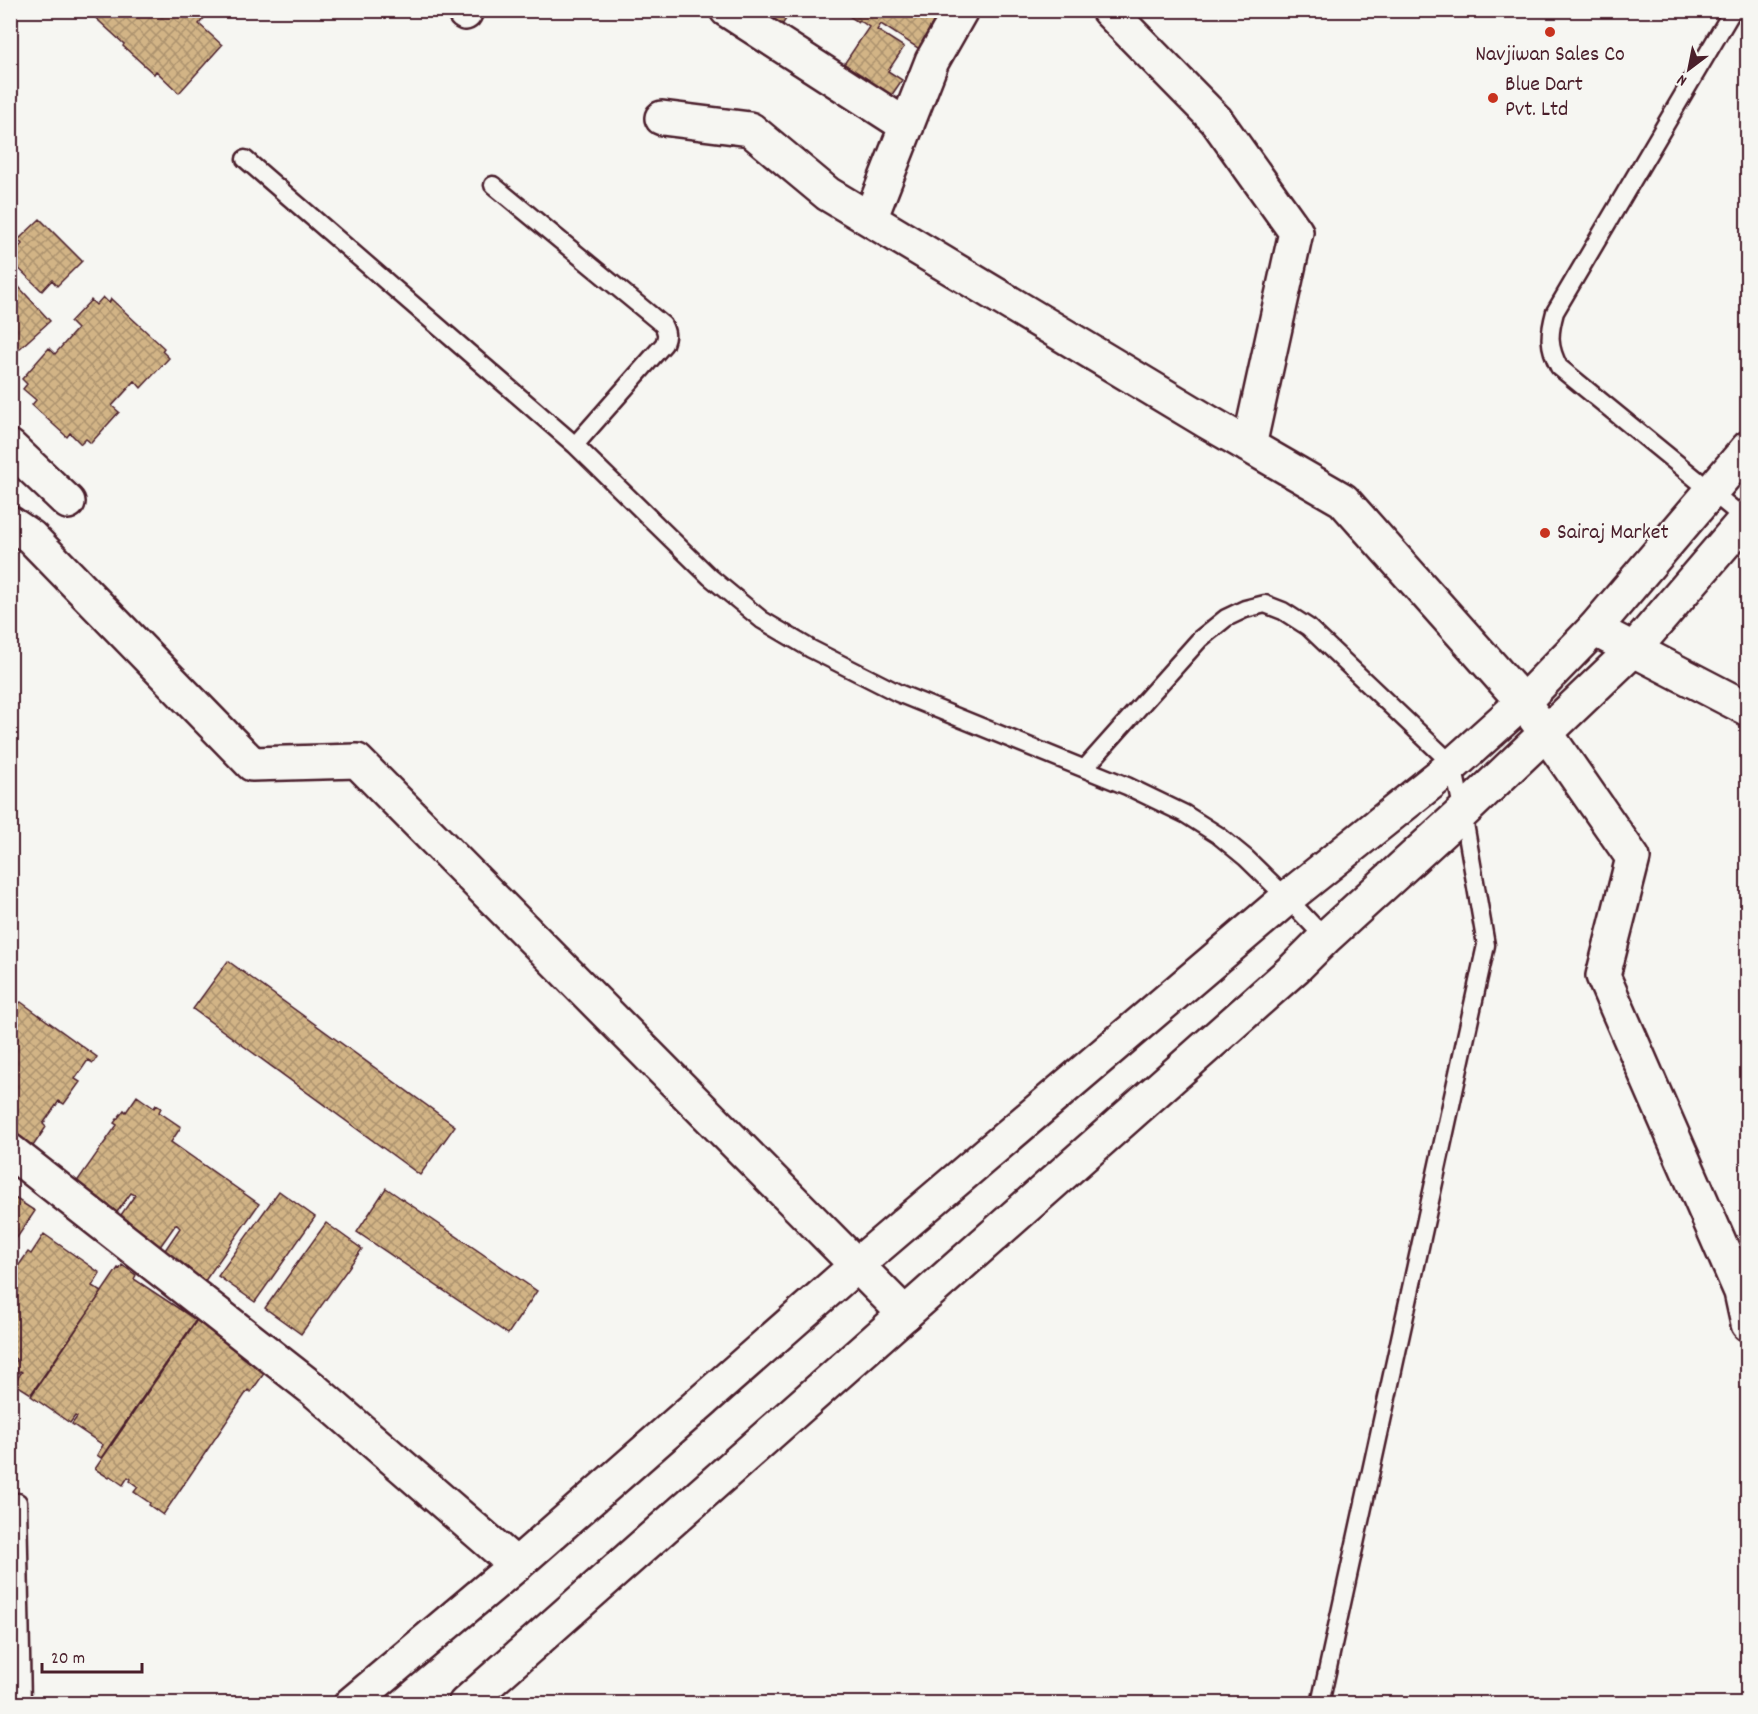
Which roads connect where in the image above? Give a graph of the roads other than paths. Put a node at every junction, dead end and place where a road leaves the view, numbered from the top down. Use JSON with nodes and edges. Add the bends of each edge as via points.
{"nodes":[{"id":1,"x":727,"y":10,"type":"edge"},
{"id":2,"x":961,"y":10,"type":"edge"},
{"id":3,"x":1108,"y":10,"type":"edge"},
{"id":4,"x":1733,"y":10,"type":"edge"},
{"id":5,"x":662,"y":118,"type":"dead end"},
{"id":6,"x":907,"y":126,"type":"junction"},
{"id":7,"x":245,"y":159,"type":"dead end"},
{"id":8,"x":493,"y":185,"type":"dead end"},
{"id":9,"x":870,"y":219,"type":"junction"},
{"id":10,"x":575,"y":445,"type":"junction"},
{"id":11,"x":1249,"y":446,"type":"junction"},
{"id":12,"x":10,"y":447,"type":"edge"},
{"id":13,"x":1748,"y":448,"type":"edge"},
{"id":14,"x":1712,"y":490,"type":"junction"},
{"id":15,"x":68,"y":502,"type":"dead end"},
{"id":16,"x":1747,"y":518,"type":"edge"},
{"id":17,"x":10,"y":523,"type":"edge"},
{"id":18,"x":1594,"y":628,"type":"junction"},
{"id":19,"x":1634,"y":649,"type":"junction"},
{"id":20,"x":1523,"y":702,"type":"junction"},
{"id":21,"x":1748,"y":709,"type":"edge"},
{"id":22,"x":1546,"y":733,"type":"junction"},
{"id":23,"x":1453,"y":765,"type":"junction"},
{"id":24,"x":1085,"y":768,"type":"junction"},
{"id":25,"x":1463,"y":812,"type":"junction"},
{"id":26,"x":1287,"y":898,"type":"junction"},
{"id":27,"x":1325,"y":938,"type":"junction"},
{"id":28,"x":10,"y":1151,"type":"edge"},
{"id":29,"x":858,"y":1264,"type":"junction"},
{"id":30,"x":905,"y":1314,"type":"junction"},
{"id":31,"x":1748,"y":1324,"type":"edge"},
{"id":32,"x":10,"y":1502,"type":"edge"},
{"id":33,"x":516,"y":1565,"type":"junction"},
{"id":34,"x":22,"y":1704,"type":"edge"},
{"id":35,"x":351,"y":1704,"type":"edge"},
{"id":36,"x":465,"y":1704,"type":"edge"},
{"id":37,"x":1320,"y":1704,"type":"edge"}],
"edges":[{"from":1,"to":6,"type":"street"},
{"from":2,"to":6,"type":"street","via":[[932,61]]},
{"from":3,"to":11,"type":"street","via":[[1216,120],[1296,232]]},
{"from":4,"to":14,"type":"lane","via":[[1555,312],[1549,334],[1559,366]]},
{"from":5,"to":9,"type":"street","via":[[750,129],[828,194]]},
{"from":6,"to":9,"type":"street"},
{"from":7,"to":10,"type":"lane"},
{"from":8,"to":10,"type":"lane","via":[[663,325],[666,332],[664,344]]},
{"from":9,"to":11,"type":"street"},
{"from":10,"to":24,"type":"lane","via":[[710,577],[762,620],[898,693]]},
{"from":11,"to":20,"type":"street","via":[[1343,500]]},
{"from":12,"to":15,"type":"street"},
{"from":13,"to":14,"type":"street"},
{"from":14,"to":16,"type":"lane"},
{"from":14,"to":18,"type":"street"},
{"from":16,"to":19,"type":"street"},
{"from":17,"to":29,"type":"street","via":[[31,537],[252,764],[357,761]]},
{"from":18,"to":19,"type":"street"},
{"from":18,"to":20,"type":"street"},
{"from":19,"to":21,"type":"street"},
{"from":19,"to":22,"type":"street"},
{"from":20,"to":22,"type":"street"},
{"from":20,"to":23,"type":"street"},
{"from":22,"to":25,"type":"street"},
{"from":22,"to":31,"type":"street","via":[[1633,858],[1603,976],[1741,1292]]},
{"from":23,"to":24,"type":"lane","via":[[1308,627],[1265,604],[1226,618],[1200,639]]},
{"from":23,"to":25,"type":"lane"},
{"from":23,"to":26,"type":"street"},
{"from":24,"to":26,"type":"lane","via":[[1176,810],[1218,835]]},
{"from":25,"to":27,"type":"street"},
{"from":25,"to":37,"type":"lane","via":[[1486,945]]},
{"from":26,"to":27,"type":"lane"},
{"from":26,"to":29,"type":"street"},
{"from":27,"to":30,"type":"street"},
{"from":28,"to":33,"type":"street","via":[[313,1389]]},
{"from":29,"to":30,"type":"street"},
{"from":29,"to":33,"type":"street"},
{"from":30,"to":36,"type":"street"},
{"from":32,"to":34,"type":"lane","via":[[18,1502]]},
{"from":33,"to":35,"type":"street"}]}
